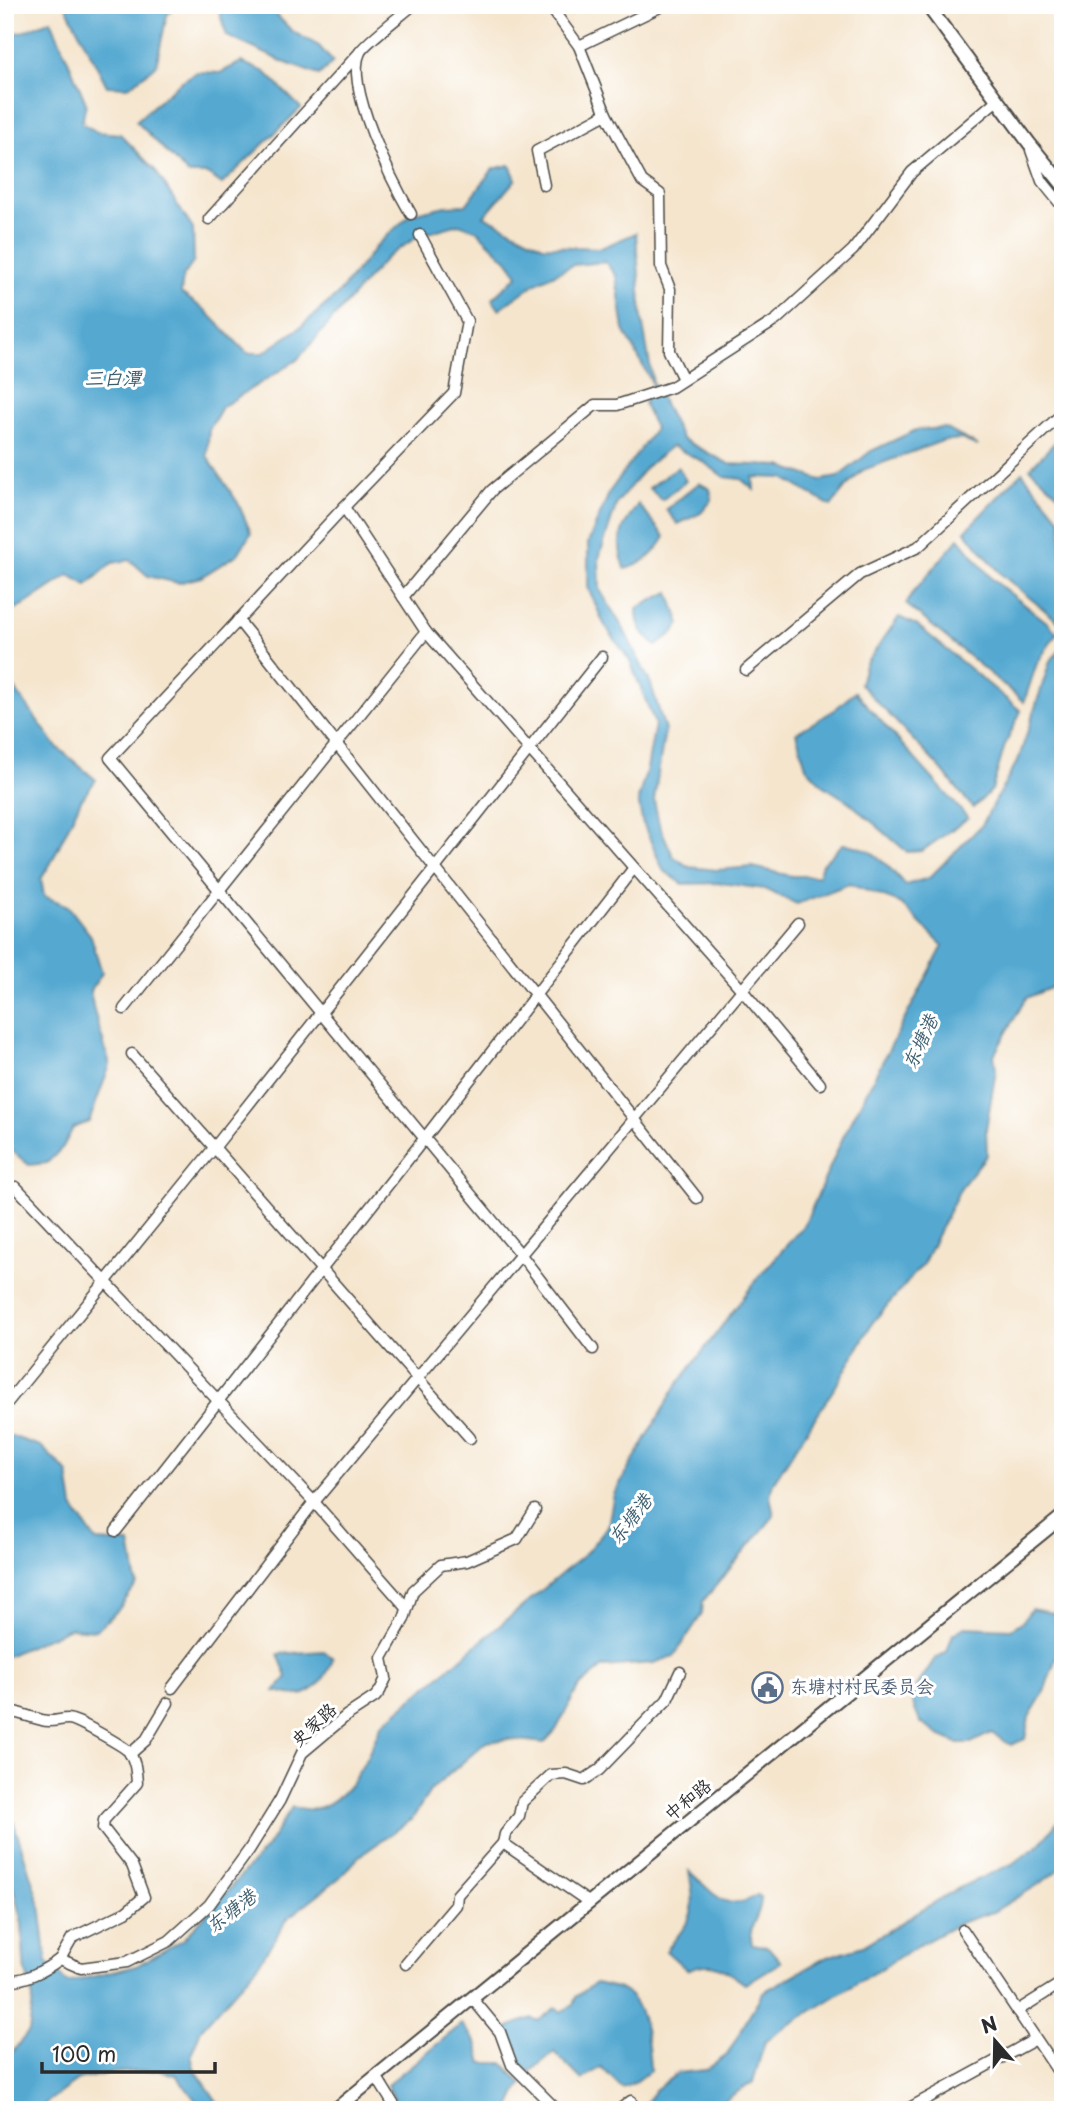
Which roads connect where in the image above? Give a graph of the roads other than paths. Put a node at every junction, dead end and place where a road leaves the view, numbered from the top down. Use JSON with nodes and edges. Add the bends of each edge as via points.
{"nodes":[{"id":1,"x":413,"y":5,"type":"edge"},
{"id":2,"x":549,"y":5,"type":"edge"},
{"id":3,"x":664,"y":5,"type":"edge"},
{"id":4,"x":927,"y":5,"type":"edge"},
{"id":5,"x":579,"y":46,"type":"junction"},
{"id":6,"x":360,"y":52,"type":"junction"},
{"id":7,"x":997,"y":100,"type":"junction"},
{"id":8,"x":606,"y":114,"type":"junction"},
{"id":9,"x":1029,"y":143,"type":"junction"},
{"id":10,"x":544,"y":185,"type":"dead end"},
{"id":11,"x":1063,"y":185,"type":"edge"},
{"id":12,"x":1063,"y":207,"type":"edge"},
{"id":13,"x":411,"y":214,"type":"dead end"},
{"id":14,"x":209,"y":219,"type":"dead end"},
{"id":15,"x":420,"y":235,"type":"dead end"},
{"id":16,"x":683,"y":379,"type":"junction"},
{"id":17,"x":1063,"y":413,"type":"edge"},
{"id":18,"x":344,"y":507,"type":"junction"},
{"id":19,"x":403,"y":597,"type":"junction"},
{"id":20,"x":238,"y":621,"type":"junction"},
{"id":21,"x":426,"y":632,"type":"junction"},
{"id":22,"x":602,"y":657,"type":"dead end"},
{"id":23,"x":746,"y":670,"type":"dead end"},
{"id":24,"x":336,"y":744,"type":"junction"},
{"id":25,"x":528,"y":748,"type":"junction"},
{"id":26,"x":434,"y":869,"type":"junction"},
{"id":27,"x":633,"y":869,"type":"junction"},
{"id":28,"x":219,"y":890,"type":"junction"},
{"id":29,"x":798,"y":923,"type":"dead end"},
{"id":30,"x":742,"y":990,"type":"junction"},
{"id":31,"x":534,"y":996,"type":"junction"},
{"id":32,"x":124,"y":1009,"type":"dead end"},
{"id":33,"x":320,"y":1014,"type":"junction"},
{"id":34,"x":132,"y":1054,"type":"dead end"},
{"id":35,"x":820,"y":1084,"type":"dead end"},
{"id":36,"x":634,"y":1120,"type":"junction"},
{"id":37,"x":424,"y":1139,"type":"junction"},
{"id":38,"x":214,"y":1148,"type":"junction"},
{"id":39,"x":16,"y":1187,"type":"dead end"},
{"id":40,"x":697,"y":1198,"type":"dead end"},
{"id":41,"x":521,"y":1255,"type":"junction"},
{"id":42,"x":321,"y":1270,"type":"junction"},
{"id":43,"x":105,"y":1281,"type":"junction"},
{"id":44,"x":593,"y":1349,"type":"dead end"},
{"id":45,"x":417,"y":1379,"type":"junction"},
{"id":46,"x":219,"y":1401,"type":"junction"},
{"id":47,"x":7,"y":1403,"type":"dead end"},
{"id":48,"x":470,"y":1438,"type":"dead end"},
{"id":49,"x":314,"y":1502,"type":"junction"},
{"id":50,"x":535,"y":1510,"type":"dead end"},
{"id":51,"x":1063,"y":1516,"type":"edge"},
{"id":52,"x":116,"y":1531,"type":"dead end"},
{"id":53,"x":407,"y":1608,"type":"junction"},
{"id":54,"x":680,"y":1672,"type":"dead end"},
{"id":55,"x":172,"y":1688,"type":"dead end"},
{"id":56,"x":168,"y":1703,"type":"dead end"},
{"id":57,"x":5,"y":1710,"type":"edge"},
{"id":58,"x":130,"y":1754,"type":"junction"},
{"id":59,"x":503,"y":1843,"type":"junction"},
{"id":60,"x":590,"y":1903,"type":"junction"},
{"id":61,"x":963,"y":1930,"type":"dead end"},
{"id":62,"x":60,"y":1959,"type":"junction"},
{"id":63,"x":406,"y":1964,"type":"dead end"},
{"id":64,"x":5,"y":1979,"type":"edge"},
{"id":65,"x":1063,"y":1982,"type":"edge"},
{"id":66,"x":472,"y":1998,"type":"junction"},
{"id":67,"x":1017,"y":2011,"type":"junction"},
{"id":68,"x":1034,"y":2040,"type":"junction"},
{"id":69,"x":376,"y":2076,"type":"junction"},
{"id":70,"x":1063,"y":2079,"type":"edge"},
{"id":71,"x":631,"y":2101,"type":"dead end"},
{"id":72,"x":335,"y":2110,"type":"edge"},
{"id":73,"x":397,"y":2110,"type":"edge"},
{"id":74,"x":557,"y":2110,"type":"edge"},
{"id":75,"x":619,"y":2110,"type":"edge"},
{"id":76,"x":906,"y":2110,"type":"edge"}],
"edges":[{"from":1,"to":6,"type":"street"},
{"from":2,"to":5,"type":"street"},
{"from":3,"to":5,"type":"street"},
{"from":4,"to":7,"type":"street"},
{"from":5,"to":8,"type":"street"},
{"from":6,"to":13,"type":"street","via":[[356,79],[373,135]]},
{"from":6,"to":14,"type":"street"},
{"from":7,"to":9,"type":"street"},
{"from":7,"to":16,"type":"street","via":[[912,172],[853,250],[776,320]]},
{"from":8,"to":10,"type":"street","via":[[537,151]]},
{"from":8,"to":16,"type":"street","via":[[642,181],[660,194],[662,266],[670,289],[670,351]]},
{"from":9,"to":11,"type":"street"},
{"from":9,"to":12,"type":"street","via":[[1042,181]]},
{"from":15,"to":18,"type":"street","via":[[467,321],[454,393]]},
{"from":16,"to":19,"type":"street","via":[[617,405],[596,405],[492,490]]},
{"from":17,"to":23,"type":"street","via":[[918,547],[860,574]]},
{"from":18,"to":19,"type":"street"},
{"from":18,"to":20,"type":"street"},
{"from":19,"to":21,"type":"street"},
{"from":20,"to":24,"type":"street"},
{"from":20,"to":28,"type":"street","via":[[110,758]]},
{"from":21,"to":24,"type":"street"},
{"from":21,"to":25,"type":"street"},
{"from":22,"to":25,"type":"street"},
{"from":24,"to":26,"type":"street"},
{"from":24,"to":28,"type":"street"},
{"from":25,"to":26,"type":"street"},
{"from":25,"to":27,"type":"street"},
{"from":26,"to":31,"type":"street"},
{"from":26,"to":33,"type":"street"},
{"from":27,"to":30,"type":"street"},
{"from":27,"to":31,"type":"street"},
{"from":28,"to":32,"type":"street"},
{"from":28,"to":33,"type":"street"},
{"from":29,"to":30,"type":"street"},
{"from":30,"to":35,"type":"street"},
{"from":30,"to":36,"type":"street"},
{"from":31,"to":36,"type":"street"},
{"from":31,"to":37,"type":"street"},
{"from":33,"to":37,"type":"street"},
{"from":33,"to":38,"type":"street"},
{"from":34,"to":38,"type":"street"},
{"from":36,"to":40,"type":"street"},
{"from":36,"to":41,"type":"street"},
{"from":37,"to":41,"type":"street"},
{"from":37,"to":42,"type":"street"},
{"from":38,"to":42,"type":"street"},
{"from":38,"to":43,"type":"street"},
{"from":39,"to":43,"type":"street"},
{"from":41,"to":44,"type":"street"},
{"from":41,"to":45,"type":"street"},
{"from":42,"to":45,"type":"street"},
{"from":42,"to":46,"type":"street"},
{"from":43,"to":46,"type":"street"},
{"from":43,"to":47,"type":"street"},
{"from":45,"to":48,"type":"street"},
{"from":45,"to":49,"type":"street"},
{"from":46,"to":49,"type":"street"},
{"from":46,"to":52,"type":"street"},
{"from":49,"to":53,"type":"street"},
{"from":49,"to":55,"type":"street"},
{"from":50,"to":53,"type":"street","name":"史家路","via":[[517,1539],[467,1561],[441,1565],[413,1591]]},
{"from":51,"to":60,"type":"street","name":"中和路"},
{"from":53,"to":62,"type":"street","name":"史家路","via":[[382,1658],[386,1678],[380,1691],[302,1753],[274,1810],[209,1905],[169,1941],[127,1962],[81,1968]]},
{"from":54,"to":59,"type":"street","via":[[667,1700],[599,1770],[584,1780],[551,1775],[522,1802]]},
{"from":56,"to":58,"type":"street","via":[[146,1740]]},
{"from":57,"to":58,"type":"street","via":[[51,1722],[70,1719],[85,1724]]},
{"from":58,"to":62,"type":"street","via":[[137,1783],[104,1820],[103,1828],[132,1865],[145,1897],[126,1912],[72,1938]]},
{"from":59,"to":60,"type":"street"},
{"from":59,"to":63,"type":"street"},
{"from":60,"to":66,"type":"street","name":"中和路"},
{"from":61,"to":67,"type":"street"},
{"from":62,"to":64,"type":"street","via":[[13,1981]]},
{"from":65,"to":67,"type":"street"},
{"from":66,"to":69,"type":"street","name":"中和路"},
{"from":66,"to":74,"type":"street","via":[[500,2032],[512,2065]]},
{"from":67,"to":68,"type":"street"},
{"from":68,"to":70,"type":"street"},
{"from":68,"to":76,"type":"street"},
{"from":69,"to":72,"type":"street","name":"中和路"},
{"from":69,"to":73,"type":"street"},
{"from":71,"to":75,"type":"street"}]}
